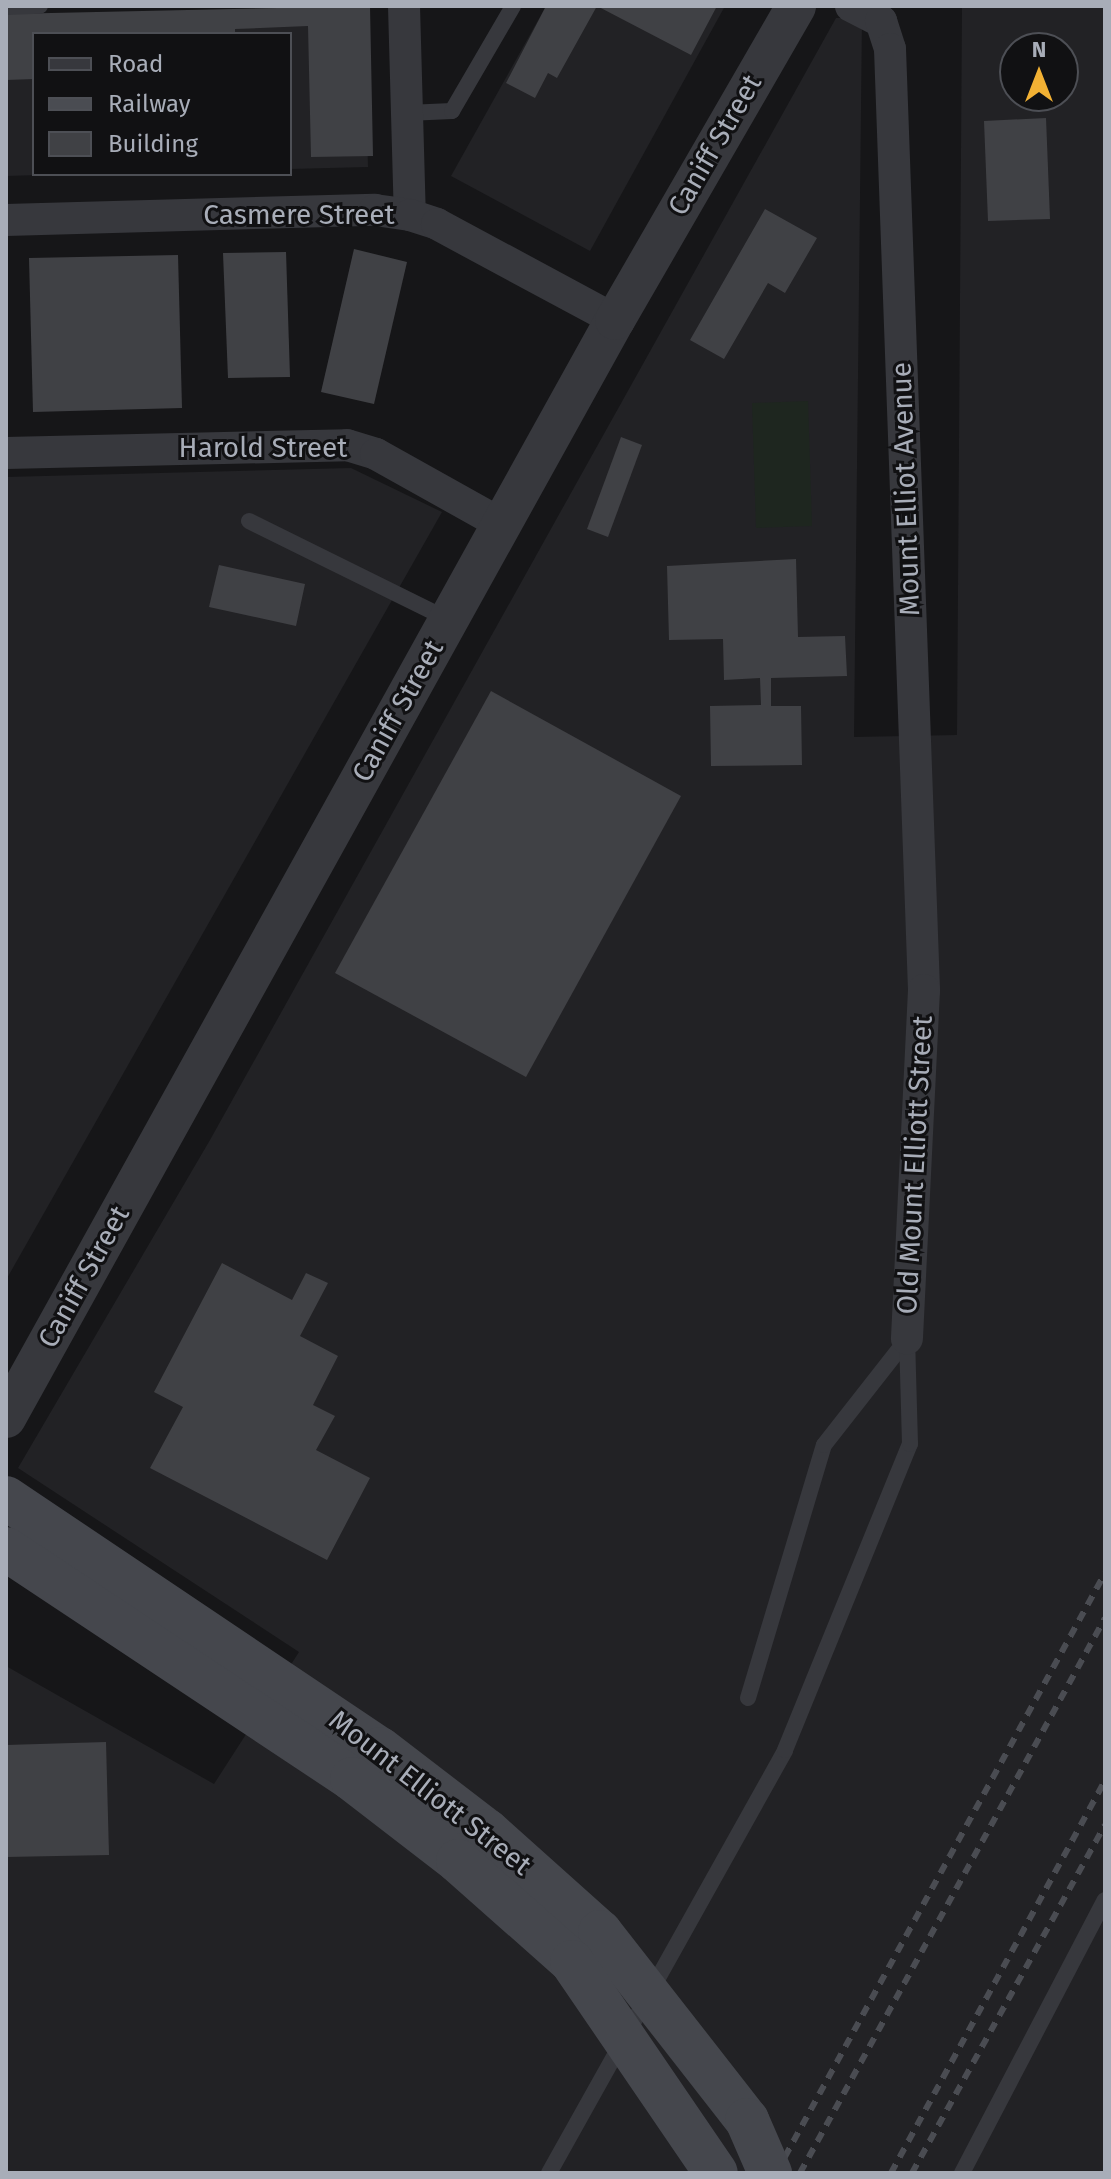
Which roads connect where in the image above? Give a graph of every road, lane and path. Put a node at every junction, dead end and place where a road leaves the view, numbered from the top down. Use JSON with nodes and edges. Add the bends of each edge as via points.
{"nodes":[{"id":1,"x":40,"y":6,"type":"edge"},
{"id":2,"x":404,"y":6,"type":"edge"},
{"id":3,"x":513,"y":6,"type":"edge"},
{"id":4,"x":796,"y":6,"type":"edge"},
{"id":5,"x":851,"y":6,"type":"edge"},
{"id":6,"x":6,"y":7,"type":"edge"},
{"id":7,"x":407,"y":113,"type":"junction"},
{"id":8,"x":410,"y":215,"type":"junction"},
{"id":9,"x":6,"y":220,"type":"edge"},
{"id":10,"x":615,"y":320,"type":"junction"},
{"id":11,"x":6,"y":453,"type":"edge"},
{"id":12,"x":249,"y":521,"type":"dead end"},
{"id":13,"x":501,"y":524,"type":"junction"},
{"id":14,"x":449,"y":620,"type":"junction"},
{"id":15,"x":924,"y":990,"type":"joint"},
{"id":16,"x":907,"y":1339,"type":"junction"},
{"id":17,"x":6,"y":1418,"type":"edge"},
{"id":18,"x":6,"y":1498,"type":"edge"},
{"id":19,"x":6,"y":1549,"type":"edge"},
{"id":20,"x":748,"y":1698,"type":"dead end"},
{"id":21,"x":1105,"y":1900,"type":"edge"},
{"id":22,"x":549,"y":2173,"type":"edge"},
{"id":23,"x":716,"y":2173,"type":"edge"},
{"id":24,"x":770,"y":2173,"type":"edge"},
{"id":25,"x":962,"y":2173,"type":"edge"}],
"edges":[{"from":1,"to":6,"type":"lane"},
{"from":2,"to":7,"type":"street"},
{"from":3,"to":7,"type":"lane","via":[[452,111]]},
{"from":4,"to":10,"type":"street","name":"Caniff Street"},
{"from":5,"to":15,"type":"street","name":"Mount Elliot Avenue","via":[[881,21],[890,49]]},
{"from":7,"to":8,"type":"street"},
{"from":8,"to":9,"type":"street","name":"Casmere Street","via":[[375,210]]},
{"from":8,"to":10,"type":"street","name":"Casmere Street","via":[[437,224]]},
{"from":10,"to":13,"type":"street","name":"Caniff Street"},
{"from":11,"to":13,"type":"street","name":"Harold Street","via":[[347,445],[376,454]]},
{"from":12,"to":14,"type":"lane"},
{"from":13,"to":14,"type":"street","name":"Caniff Street"},
{"from":14,"to":17,"type":"street","name":"Caniff Street"},
{"from":15,"to":16,"type":"street","name":"Old Mount Elliott Street"},
{"from":16,"to":20,"type":"lane","via":[[824,1445]]},
{"from":16,"to":22,"type":"lane","via":[[910,1444],[785,1750]]},
{"from":18,"to":24,"type":"main road","name":"Mount Elliott Street","bridge":true,"via":[[380,1749],[487,1831],[600,1932],[747,2120]]},
{"from":19,"to":23,"type":"main road","name":"Mount Elliott Street","bridge":true,"via":[[352,1779],[458,1861],[572,1962]]},
{"from":21,"to":25,"type":"lane"}]}
